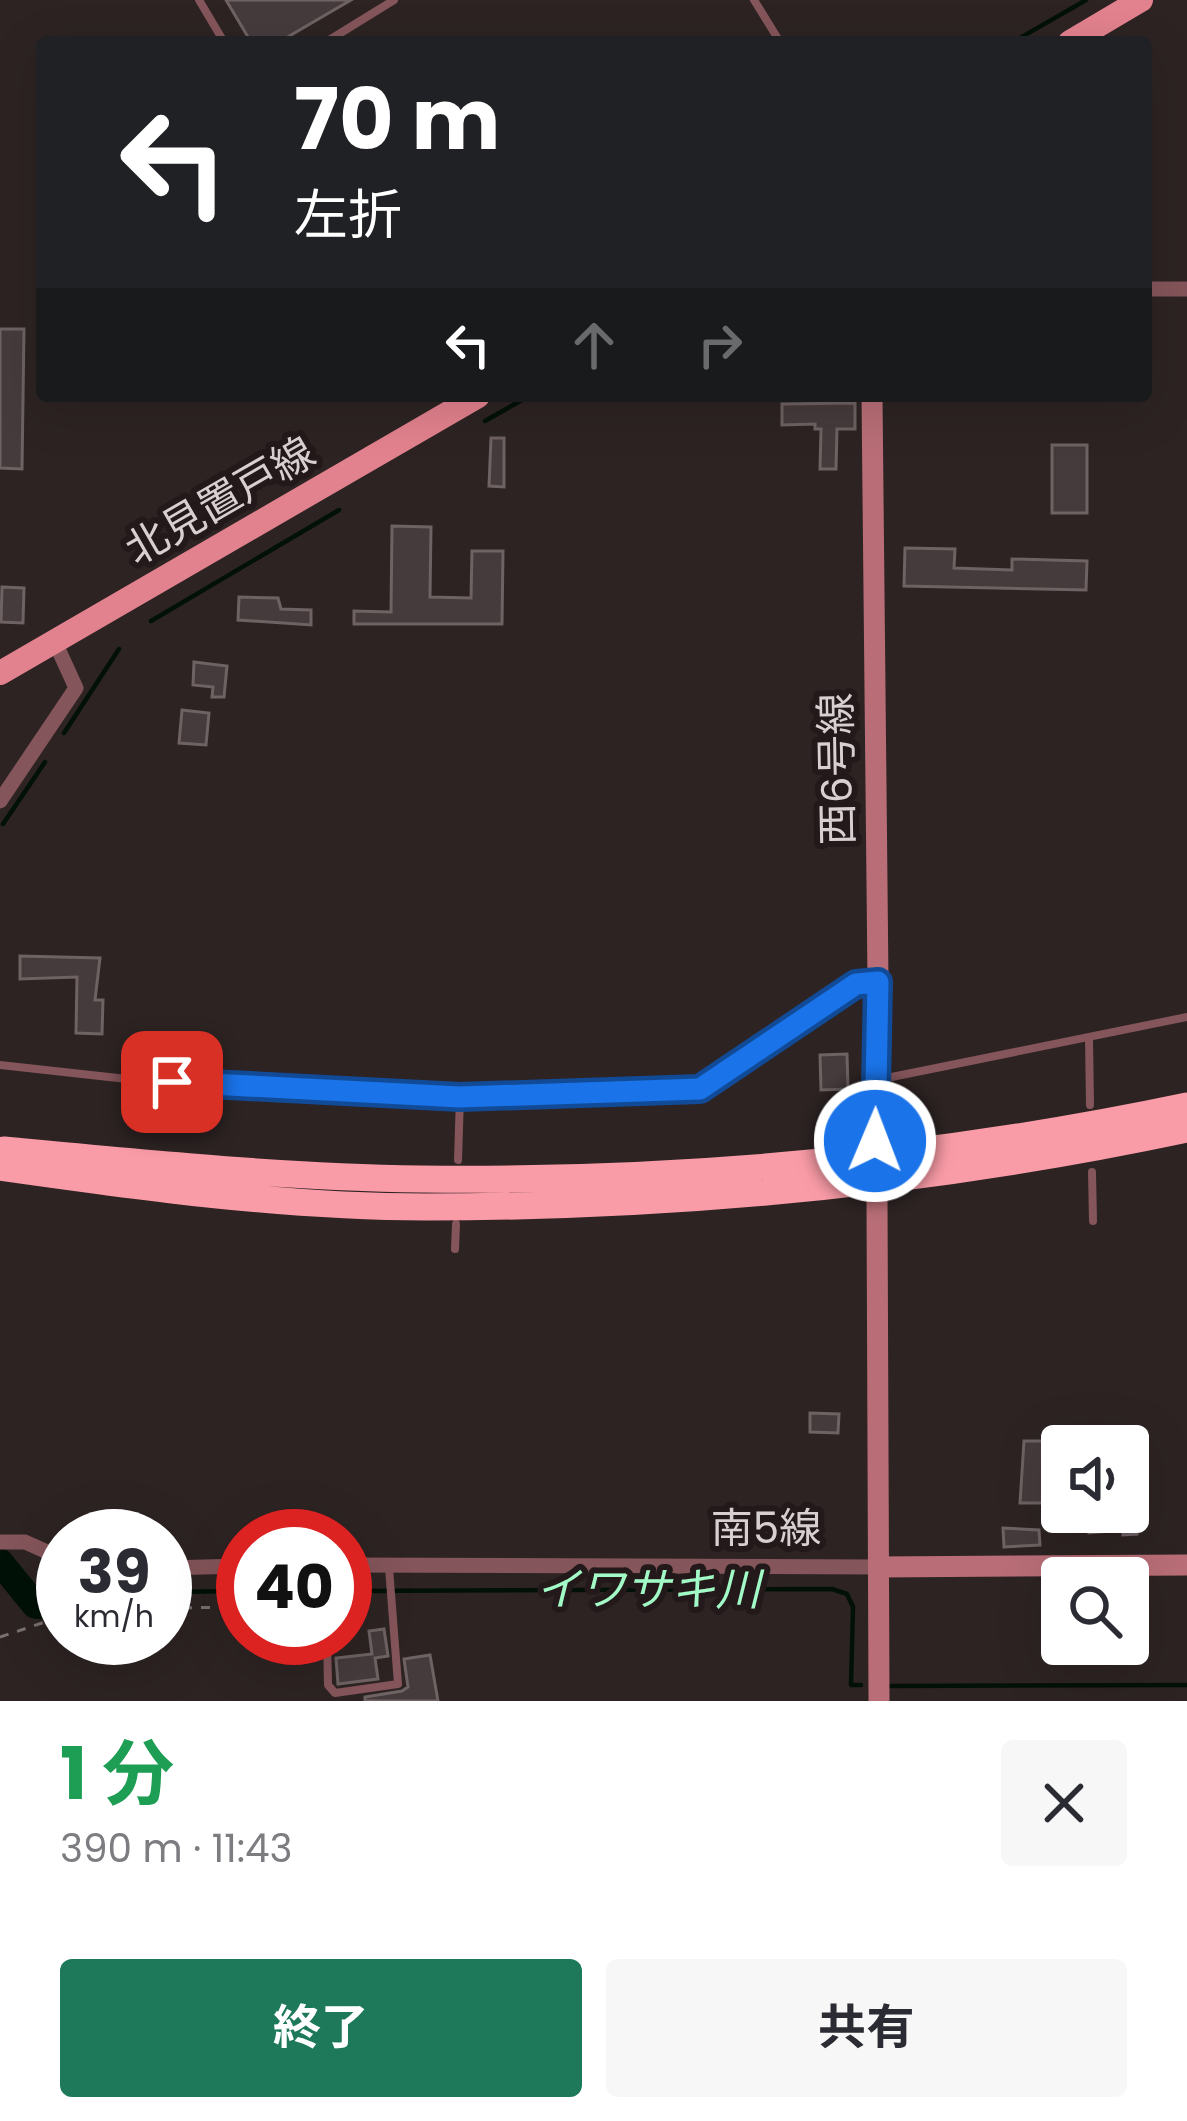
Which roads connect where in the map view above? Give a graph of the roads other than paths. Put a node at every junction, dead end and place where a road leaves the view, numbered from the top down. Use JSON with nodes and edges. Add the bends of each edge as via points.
{"nodes":[{"id":1,"x":199,"y":0,"type":"edge"},
{"id":2,"x":394,"y":0,"type":"edge"},
{"id":3,"x":754,"y":0,"type":"edge"},
{"id":4,"x":1142,"y":0,"type":"edge"},
{"id":5,"x":220,"y":36,"type":"edge"},
{"id":6,"x":336,"y":36,"type":"edge"},
{"id":7,"x":776,"y":36,"type":"edge"},
{"id":8,"x":1080,"y":36,"type":"edge"},
{"id":9,"x":1152,"y":289,"type":"edge"},
{"id":10,"x":1187,"y":289,"type":"edge"},
{"id":11,"x":468,"y":402,"type":"edge"},
{"id":12,"x":872,"y":402,"type":"edge"},
{"id":13,"x":56,"y":642,"type":"junction"},
{"id":14,"x":2,"y":667,"type":"edge"},
{"id":15,"x":0,"y":801,"type":"edge"},
{"id":16,"x":878,"y":982,"type":"junction"},
{"id":17,"x":1187,"y":1017,"type":"edge"},
{"id":18,"x":1089,"y":1038,"type":"junction"},
{"id":19,"x":0,"y":1065,"type":"edge"},
{"id":20,"x":876,"y":1080,"type":"junction"},
{"id":21,"x":460,"y":1097,"type":"junction"},
{"id":22,"x":1090,"y":1105,"type":"dead end"},
{"id":23,"x":1187,"y":1106,"type":"edge"},
{"id":24,"x":1187,"y":1129,"type":"edge"},
{"id":25,"x":875,"y":1141,"type":"dead end"},
{"id":26,"x":0,"y":1149,"type":"edge"},
{"id":27,"x":458,"y":1160,"type":"dead end"},
{"id":28,"x":0,"y":1166,"type":"edge"},
{"id":29,"x":1092,"y":1172,"type":"dead end"},
{"id":30,"x":877,"y":1198,"type":"dead end"},
{"id":31,"x":1093,"y":1220,"type":"dead end"},
{"id":32,"x":456,"y":1224,"type":"dead end"},
{"id":33,"x":455,"y":1250,"type":"dead end"},
{"id":34,"x":0,"y":1542,"type":"edge"},
{"id":35,"x":36,"y":1547,"type":"edge"},
{"id":36,"x":1187,"y":1565,"type":"edge"},
{"id":37,"x":372,"y":1566,"type":"edge"},
{"id":38,"x":389,"y":1566,"type":"junction"},
{"id":39,"x":879,"y":1567,"type":"junction"},
{"id":40,"x":328,"y":1665,"type":"edge"},
{"id":41,"x":879,"y":1701,"type":"edge"}],
"edges":[{"from":1,"to":5,"type":"lane"},
{"from":2,"to":6,"type":"lane"},
{"from":3,"to":7,"type":"lane"},
{"from":4,"to":8,"type":"main road"},
{"from":9,"to":10,"type":"street"},
{"from":11,"to":13,"type":"main road","name":"北見置戸線"},
{"from":12,"to":16,"type":"street","name":"西6号線"},
{"from":13,"to":14,"type":"main road","name":"北見置戸線"},
{"from":13,"to":15,"type":"street","via":[[76,688]]},
{"from":16,"to":20,"type":"street","name":"西6号線"},
{"from":16,"to":21,"type":"lane","via":[[856,984],[700,1089]]},
{"from":17,"to":18,"type":"lane"},
{"from":18,"to":20,"type":"lane"},
{"from":18,"to":22,"type":"lane"},
{"from":19,"to":21,"type":"lane"},
{"from":20,"to":25,"type":"street","name":"西6号線"},
{"from":21,"to":27,"type":"lane"},
{"from":23,"to":26,"type":"highway","via":[[840,1162],[689,1174],[419,1179]]},
{"from":24,"to":28,"type":"highway","via":[[847,1185],[425,1207],[286,1201]]},
{"from":29,"to":31,"type":"lane"},
{"from":30,"to":39,"type":"street"},
{"from":32,"to":33,"type":"lane"},
{"from":34,"to":35,"type":"street"},
{"from":36,"to":39,"type":"street","name":"南5線"},
{"from":37,"to":38,"type":"street","name":"南5線"},
{"from":38,"to":39,"type":"street","name":"南5線"},
{"from":38,"to":40,"type":"lane","via":[[398,1684],[334,1693]]},
{"from":39,"to":41,"type":"street"}]}
